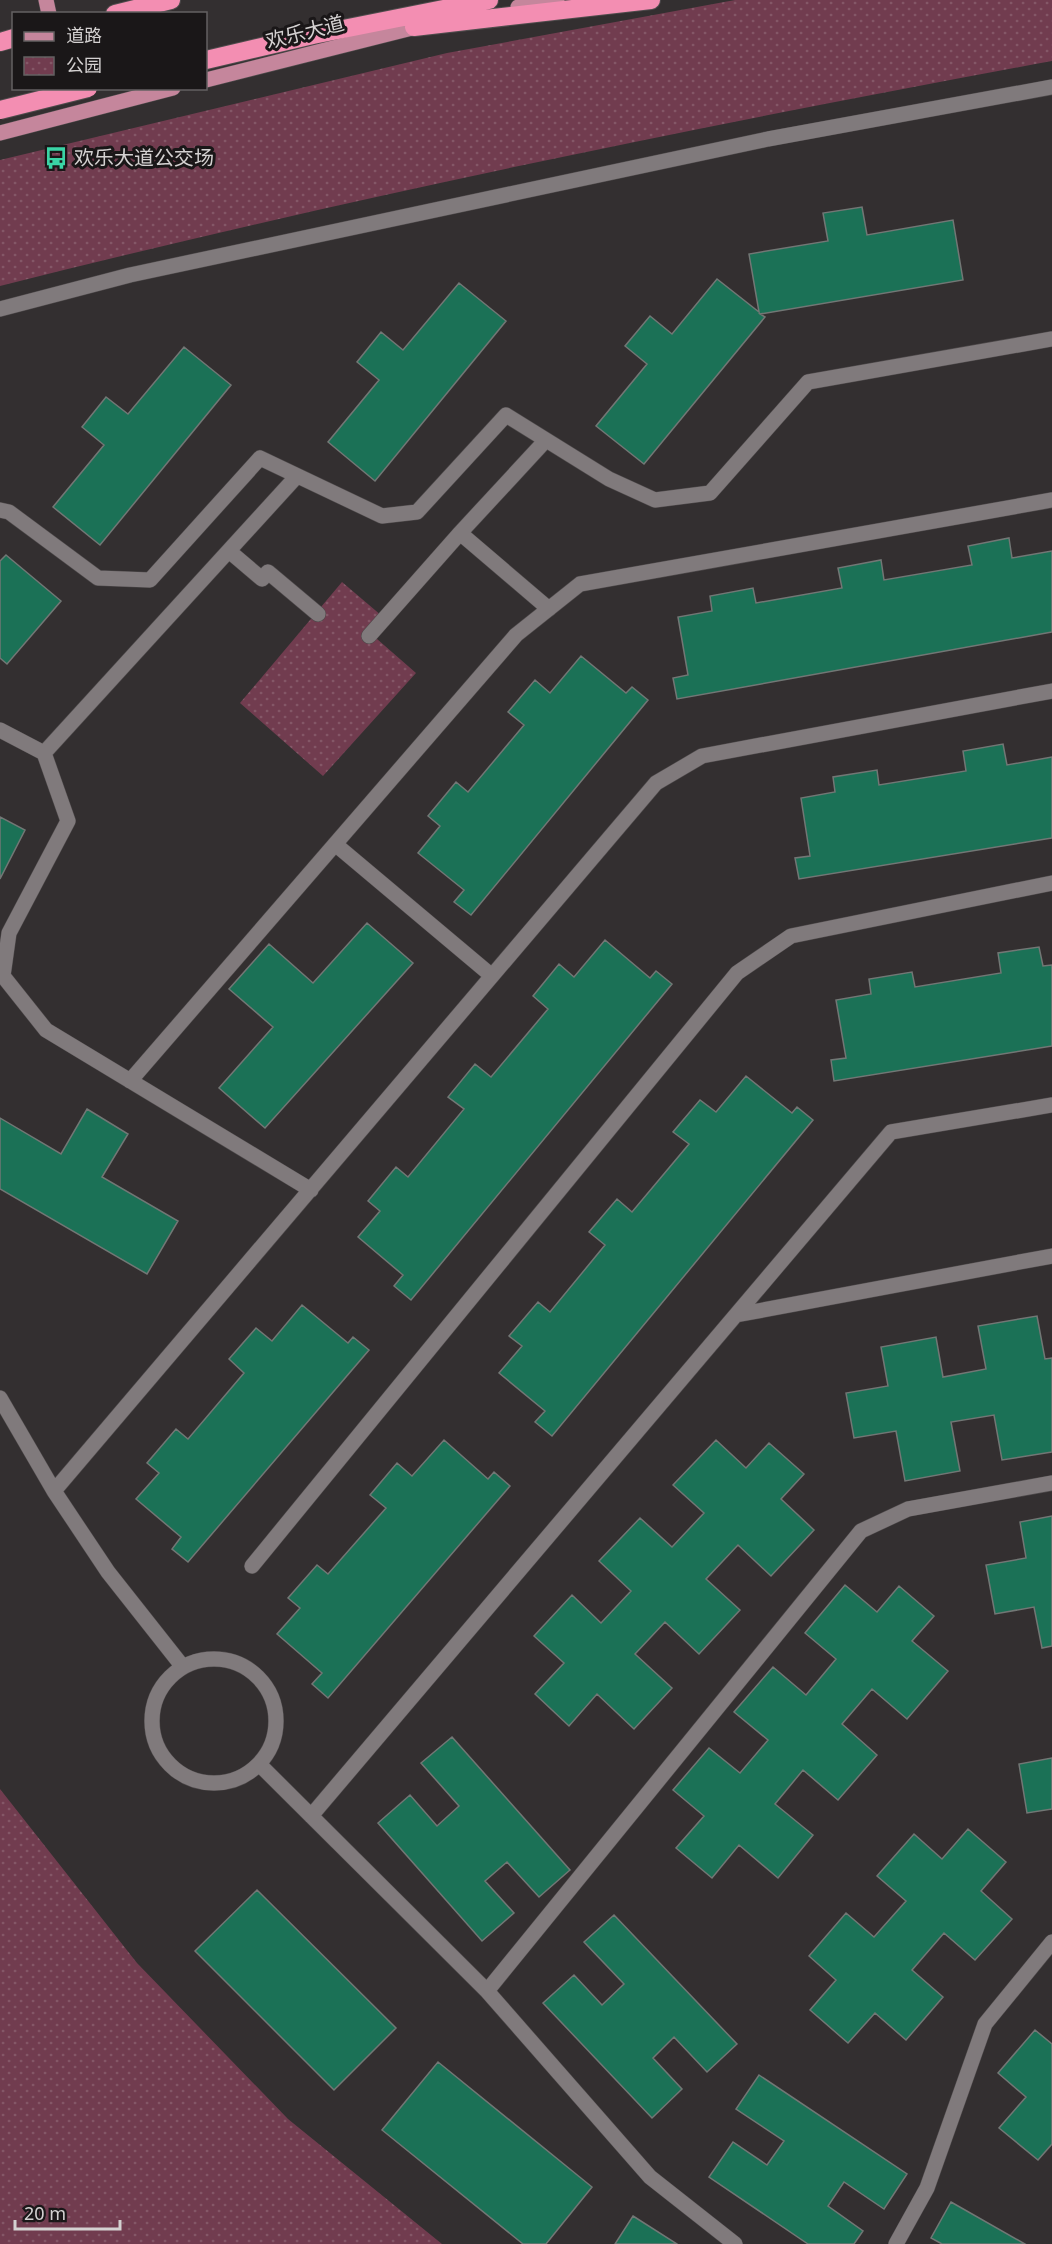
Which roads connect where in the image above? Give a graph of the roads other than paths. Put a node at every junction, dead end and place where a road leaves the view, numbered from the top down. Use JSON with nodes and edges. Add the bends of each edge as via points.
{"nodes":[{"id":1,"x":171,"y":0,"type":"edge"},
{"id":2,"x":489,"y":0,"type":"edge"},
{"id":3,"x":557,"y":0,"type":"edge"},
{"id":4,"x":651,"y":0,"type":"edge"},
{"id":5,"x":123,"y":12,"type":"edge"},
{"id":6,"x":414,"y":27,"type":"junction"},
{"id":7,"x":207,"y":60,"type":"edge"},
{"id":8,"x":207,"y":80,"type":"edge"},
{"id":9,"x":1052,"y":87,"type":"edge"},
{"id":10,"x":64,"y":90,"type":"edge"},
{"id":11,"x":80,"y":90,"type":"edge"},
{"id":12,"x":165,"y":90,"type":"edge"},
{"id":13,"x":0,"y":110,"type":"edge"},
{"id":14,"x":70,"y":115,"type":"junction"},
{"id":15,"x":0,"y":133,"type":"edge"},
{"id":16,"x":0,"y":309,"type":"edge"},
{"id":17,"x":1052,"y":339,"type":"edge"},
{"id":18,"x":546,"y":440,"type":"junction"},
{"id":19,"x":297,"y":476,"type":"junction"},
{"id":20,"x":1052,"y":500,"type":"edge"},
{"id":21,"x":0,"y":510,"type":"edge"},
{"id":22,"x":460,"y":533,"type":"junction"},
{"id":23,"x":229,"y":551,"type":"junction"},
{"id":24,"x":549,"y":609,"type":"junction"},
{"id":25,"x":318,"y":614,"type":"dead end"},
{"id":26,"x":369,"y":636,"type":"dead end"},
{"id":27,"x":1052,"y":691,"type":"edge"},
{"id":28,"x":0,"y":730,"type":"edge"},
{"id":29,"x":44,"y":753,"type":"junction"},
{"id":30,"x":335,"y":844,"type":"junction"},
{"id":31,"x":1052,"y":883,"type":"edge"},
{"id":32,"x":492,"y":976,"type":"junction"},
{"id":33,"x":130,"y":1081,"type":"junction"},
{"id":34,"x":1052,"y":1104,"type":"edge"},
{"id":35,"x":311,"y":1190,"type":"junction"},
{"id":36,"x":1052,"y":1256,"type":"edge"},
{"id":37,"x":736,"y":1315,"type":"junction"},
{"id":38,"x":0,"y":1398,"type":"edge"},
{"id":39,"x":1052,"y":1483,"type":"edge"},
{"id":40,"x":54,"y":1491,"type":"junction"},
{"id":41,"x":252,"y":1566,"type":"dead end"},
{"id":42,"x":183,"y":1668,"type":"junction"},
{"id":43,"x":259,"y":1764,"type":"junction"},
{"id":44,"x":311,"y":1816,"type":"junction"},
{"id":45,"x":1052,"y":1942,"type":"edge"},
{"id":46,"x":487,"y":1991,"type":"junction"},
{"id":47,"x":735,"y":2244,"type":"edge"},
{"id":48,"x":896,"y":2244,"type":"edge"}],
"edges":[{"from":1,"to":5,"type":"highway"},
{"from":2,"to":7,"type":"highway","name":"欢乐大道"},
{"from":3,"to":6,"type":"main road","name":"欢乐大道"},
{"from":4,"to":6,"type":"highway"},
{"from":6,"to":8,"type":"main road","name":"欢乐大道"},
{"from":9,"to":16,"type":"street","via":[[768,139],[130,275]]},
{"from":10,"to":14,"type":"main road"},
{"from":11,"to":13,"type":"highway","bridge":true},
{"from":12,"to":14,"type":"main road"},
{"from":14,"to":15,"type":"main road"},
{"from":17,"to":18,"type":"street","via":[[808,382],[710,493],[655,500],[609,479]]},
{"from":18,"to":19,"type":"street","via":[[506,415],[417,512],[382,516]]},
{"from":18,"to":22,"type":"street"},
{"from":19,"to":21,"type":"street","via":[[260,458],[150,580],[98,578],[9,512]]},
{"from":19,"to":23,"type":"street"},
{"from":20,"to":24,"type":"street","via":[[580,584]]},
{"from":22,"to":24,"type":"street"},
{"from":22,"to":26,"type":"street"},
{"from":23,"to":25,"type":"street","via":[[262,579],[268,572]]},
{"from":23,"to":29,"type":"street"},
{"from":24,"to":30,"type":"street","via":[[516,635]]},
{"from":27,"to":32,"type":"street","via":[[702,756],[656,783]]},
{"from":28,"to":29,"type":"street"},
{"from":29,"to":33,"type":"street","via":[[68,820],[9,933],[3,976],[46,1030]]},
{"from":30,"to":32,"type":"street"},
{"from":30,"to":33,"type":"street"},
{"from":31,"to":41,"type":"street","via":[[791,936],[737,973]]},
{"from":32,"to":35,"type":"street"},
{"from":33,"to":35,"type":"street"},
{"from":34,"to":37,"type":"street","via":[[891,1132]]},
{"from":35,"to":40,"type":"street"},
{"from":36,"to":37,"type":"street"},
{"from":37,"to":44,"type":"street"},
{"from":38,"to":40,"type":"street"},
{"from":39,"to":46,"type":"street","via":[[908,1509],[861,1532]]},
{"from":40,"to":42,"type":"street","via":[[108,1572]]},
{"from":42,"to":43,"type":"street","via":[[199,1660],[234,1662],[263,1683],[276,1715],[275,1733]]},
{"from":42,"to":43,"type":"street","via":[[163,1685],[152,1709],[155,1744],[165,1759],[177,1772],[210,1783],[228,1782]]},
{"from":43,"to":44,"type":"street"},
{"from":44,"to":46,"type":"street"},
{"from":45,"to":48,"type":"street","via":[[985,2024],[927,2188]]},
{"from":46,"to":47,"type":"street","via":[[650,2177]]}]}
